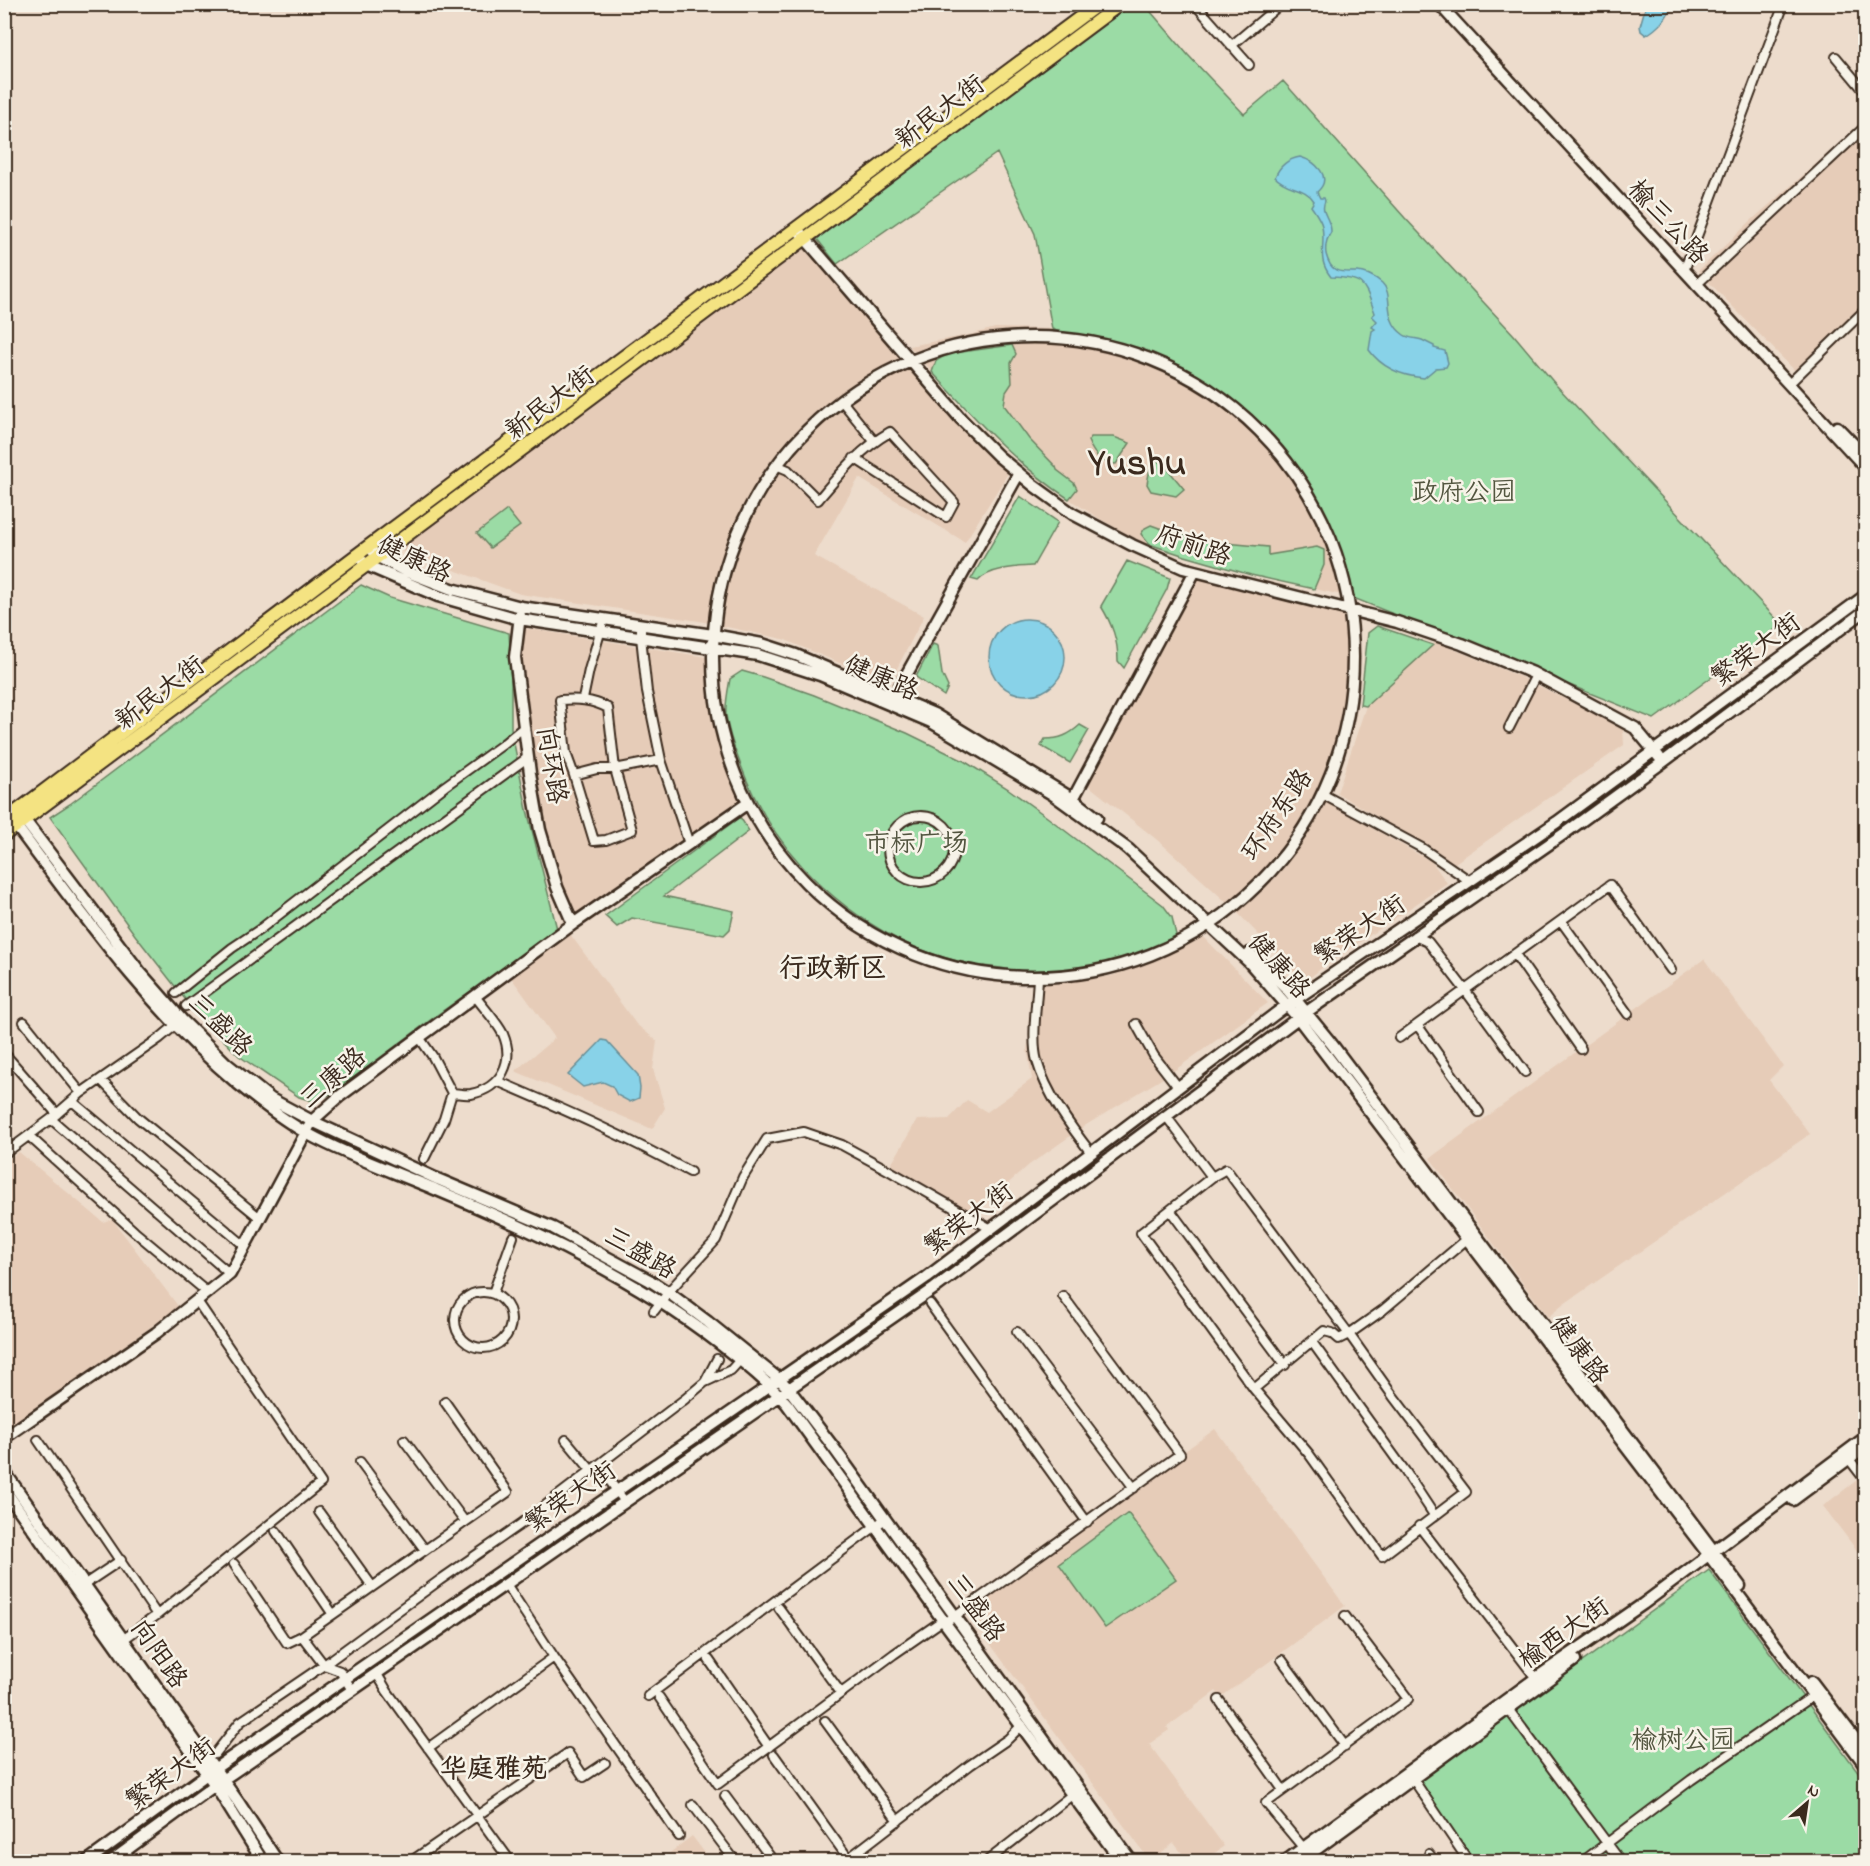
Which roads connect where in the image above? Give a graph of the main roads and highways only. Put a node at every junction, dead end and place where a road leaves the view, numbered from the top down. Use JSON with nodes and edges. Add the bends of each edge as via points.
{"nodes":[{"id":1,"x":1098,"y":4,"type":"edge"},
{"id":2,"x":1120,"y":4,"type":"edge"},
{"id":3,"x":1439,"y":4,"type":"edge"},
{"id":4,"x":1449,"y":4,"type":"edge"},
{"id":5,"x":797,"y":228,"type":"junction"},
{"id":6,"x":804,"y":239,"type":"junction"},
{"id":7,"x":1685,"y":268,"type":"junction"},
{"id":8,"x":1699,"y":282,"type":"junction"},
{"id":9,"x":911,"y":360,"type":"junction"},
{"id":10,"x":1866,"y":457,"type":"edge"},
{"id":11,"x":1866,"y":468,"type":"edge"},
{"id":12,"x":1019,"y":473,"type":"junction"},
{"id":13,"x":369,"y":547,"type":"junction"},
{"id":14,"x":357,"y":555,"type":"junction"},
{"id":15,"x":378,"y":557,"type":"junction"},
{"id":16,"x":366,"y":566,"type":"junction"},
{"id":17,"x":1195,"y":571,"type":"junction"},
{"id":18,"x":1866,"y":595,"type":"edge"},
{"id":19,"x":522,"y":607,"type":"junction"},
{"id":20,"x":1352,"y":610,"type":"junction"},
{"id":21,"x":1866,"y":610,"type":"edge"},
{"id":22,"x":519,"y":619,"type":"junction"},
{"id":23,"x":713,"y":635,"type":"junction"},
{"id":24,"x":712,"y":648,"type":"junction"},
{"id":25,"x":894,"y":697,"type":"junction"},
{"id":26,"x":1655,"y":751,"type":"junction"},
{"id":27,"x":1663,"y":762,"type":"junction"},
{"id":28,"x":1073,"y":799,"type":"junction"},
{"id":29,"x":748,"y":803,"type":"junction"},
{"id":30,"x":14,"y":819,"type":"edge"},
{"id":31,"x":4,"y":835,"type":"edge"},
{"id":32,"x":573,"y":924,"type":"junction"},
{"id":33,"x":1214,"y":924,"type":"junction"},
{"id":34,"x":1291,"y":1002,"type":"junction"},
{"id":35,"x":1302,"y":1015,"type":"junction"},
{"id":36,"x":178,"y":1023,"type":"junction"},
{"id":37,"x":312,"y":1121,"type":"junction"},
{"id":38,"x":305,"y":1133,"type":"junction"},
{"id":39,"x":665,"y":1297,"type":"junction"},
{"id":40,"x":775,"y":1383,"type":"junction"},
{"id":41,"x":784,"y":1392,"type":"junction"},
{"id":42,"x":4,"y":1437,"type":"edge"},
{"id":43,"x":1866,"y":1437,"type":"edge"},
{"id":44,"x":1866,"y":1446,"type":"edge"},
{"id":45,"x":4,"y":1471,"type":"edge"},
{"id":46,"x":4,"y":1490,"type":"edge"},
{"id":47,"x":880,"y":1522,"type":"junction"},
{"id":48,"x":1712,"y":1555,"type":"junction"},
{"id":49,"x":1538,"y":1681,"type":"junction"},
{"id":50,"x":1866,"y":1753,"type":"edge"},
{"id":51,"x":1866,"y":1766,"type":"edge"},
{"id":52,"x":211,"y":1771,"type":"junction"},
{"id":53,"x":218,"y":1782,"type":"junction"},
{"id":54,"x":1306,"y":1851,"type":"junction"},
{"id":55,"x":86,"y":1862,"type":"edge"},
{"id":56,"x":110,"y":1862,"type":"edge"},
{"id":57,"x":263,"y":1862,"type":"edge"},
{"id":58,"x":278,"y":1862,"type":"edge"},
{"id":59,"x":1122,"y":1862,"type":"edge"},
{"id":60,"x":1132,"y":1862,"type":"edge"},
{"id":61,"x":1284,"y":1862,"type":"edge"},
{"id":62,"x":1299,"y":1862,"type":"edge"}],
"edges":[{"from":1,"to":5,"type":"main road","name":"新民大街"},
{"from":2,"to":6,"type":"main road","name":"新民大街"},
{"from":3,"to":7,"type":"main road","name":"榆三公路"},
{"from":4,"to":7,"type":"main road","name":"榆三公路"},
{"from":5,"to":6,"type":"main road","name":"府前路"},
{"from":5,"to":13,"type":"main road","name":"新民大街"},
{"from":6,"to":9,"type":"main road","name":"府前路"},
{"from":6,"to":15,"type":"main road","name":"新民大街"},
{"from":7,"to":8,"type":"main road","name":"榆三公路"},
{"from":8,"to":10,"type":"main road","name":"榆三公路"},
{"from":8,"to":11,"type":"main road","name":"榆三公路"},
{"from":9,"to":12,"type":"main road","name":"府前路","via":[[961,419]]},
{"from":9,"to":20,"type":"main road","name":"环府东路","via":[[953,346],[997,338],[1052,337],[1130,351],[1211,390],[1247,417],[1305,485],[1339,555]]},
{"from":9,"to":23,"type":"main road","name":"环府东路","via":[[841,400],[801,435],[776,465],[749,507],[731,548],[719,591]]},
{"from":12,"to":17,"type":"main road","name":"府前路","via":[[1099,530]]},
{"from":12,"to":25,"type":"main road"},
{"from":13,"to":14,"type":"main road","name":"新民大街"},
{"from":13,"to":15,"type":"main road","name":"健康路"},
{"from":14,"to":16,"type":"main road","name":"健康路"},
{"from":14,"to":30,"type":"main road","name":"新民大街"},
{"from":15,"to":16,"type":"main road","name":"新民大街"},
{"from":15,"to":19,"type":"main road","name":"健康路","via":[[452,589]]},
{"from":16,"to":22,"type":"main road","name":"健康路","via":[[438,596]]},
{"from":16,"to":30,"type":"main road","name":"新民大街"},
{"from":17,"to":20,"type":"main road","name":"府前路"},
{"from":17,"to":28,"type":"main road"},
{"from":18,"to":26,"type":"main road","name":"繁荣大街"},
{"from":19,"to":22,"type":"main road","name":"向环路"},
{"from":19,"to":23,"type":"main road","name":"健康路"},
{"from":20,"to":26,"type":"main road","name":"府前路","via":[[1462,644],[1536,675],[1635,728]]},
{"from":20,"to":33,"type":"main road","name":"环府东路","via":[[1355,648],[1349,705],[1336,760],[1322,794],[1234,909]]},
{"from":21,"to":27,"type":"main road","name":"繁荣大街"},
{"from":22,"to":24,"type":"main road","name":"健康路"},
{"from":22,"to":32,"type":"main road","name":"向环路","via":[[515,657],[527,758],[540,830]]},
{"from":23,"to":24,"type":"main road","name":"环府东路"},
{"from":23,"to":25,"type":"main road","name":"健康路","via":[[762,644]]},
{"from":24,"to":29,"type":"main road","name":"环府东路","via":[[722,734]]},
{"from":24,"to":33,"type":"main road","name":"健康路","via":[[758,655],[820,675],[931,722],[1095,824]]},
{"from":25,"to":28,"type":"main road","name":"健康路","via":[[934,714]]},
{"from":26,"to":27,"type":"main road","name":"府前路"},
{"from":26,"to":34,"type":"main road","name":"繁荣大街"},
{"from":27,"to":35,"type":"main road","name":"繁荣大街"},
{"from":28,"to":33,"type":"main road","name":"健康路","via":[[1130,843]]},
{"from":29,"to":32,"type":"main road","name":"三康路"},
{"from":29,"to":33,"type":"main road","name":"环府东路","via":[[774,845],[828,904],[861,928],[933,962],[1012,978],[1092,974],[1169,950]]},
{"from":30,"to":31,"type":"main road","name":"新民大街"},
{"from":30,"to":36,"type":"main road","via":[[150,1000]]},
{"from":32,"to":37,"type":"main road","name":"三康路","via":[[340,1096]]},
{"from":33,"to":34,"type":"main road","name":"健康路"},
{"from":34,"to":35,"type":"main road","name":"健康路"},
{"from":34,"to":40,"type":"main road","name":"繁荣大街","via":[[927,1277]]},
{"from":35,"to":41,"type":"main road","name":"繁荣大街","via":[[935,1288]]},
{"from":35,"to":48,"type":"main road","name":"健康路","via":[[1467,1239]]},
{"from":35,"to":48,"type":"main road","name":"健康路","via":[[1487,1248]]},
{"from":36,"to":37,"type":"main road","name":"三盛路","via":[[271,1099]]},
{"from":36,"to":38,"type":"main road","via":[[206,1057]]},
{"from":37,"to":38,"type":"main road","name":"三康路"},
{"from":37,"to":39,"type":"main road","name":"三盛路","via":[[553,1228]]},
{"from":38,"to":39,"type":"main road","via":[[533,1233]]},
{"from":38,"to":42,"type":"main road","name":"三康路","via":[[230,1274],[156,1333]]},
{"from":39,"to":40,"type":"main road","name":"三盛路"},
{"from":39,"to":40,"type":"main road","name":"三盛路","via":[[740,1360]]},
{"from":40,"to":41,"type":"main road","name":"三盛路"},
{"from":40,"to":52,"type":"main road","name":"繁荣大街"},
{"from":41,"to":47,"type":"main road","name":"三盛路"},
{"from":41,"to":53,"type":"main road","name":"繁荣大街"},
{"from":43,"to":48,"type":"main road","name":"榆西大街"},
{"from":44,"to":48,"type":"main road","name":"榆西大街"},
{"from":45,"to":52,"type":"main road","name":"向阳路","via":[[124,1639]]},
{"from":46,"to":52,"type":"main road","name":"向阳路"},
{"from":47,"to":59,"type":"main road","name":"三盛路","via":[[944,1622]]},
{"from":47,"to":60,"type":"main road","name":"三盛路","via":[[956,1616]]},
{"from":48,"to":49,"type":"main road","name":"榆西大街"},
{"from":48,"to":50,"type":"main road","name":"健康路"},
{"from":48,"to":51,"type":"main road","name":"健康路"},
{"from":49,"to":54,"type":"main road","name":"榆西大街"},
{"from":49,"to":54,"type":"main road","name":"榆西大街","via":[[1508,1709],[1413,1779]]},
{"from":52,"to":53,"type":"main road","name":"向阳路"},
{"from":52,"to":55,"type":"main road","name":"繁荣大街"},
{"from":53,"to":56,"type":"main road","name":"繁荣大街"},
{"from":53,"to":57,"type":"main road","name":"向阳路"},
{"from":53,"to":58,"type":"main road","name":"向阳路"},
{"from":54,"to":61,"type":"main road","name":"榆西大街"},
{"from":54,"to":62,"type":"main road","name":"榆西大街"}]}
